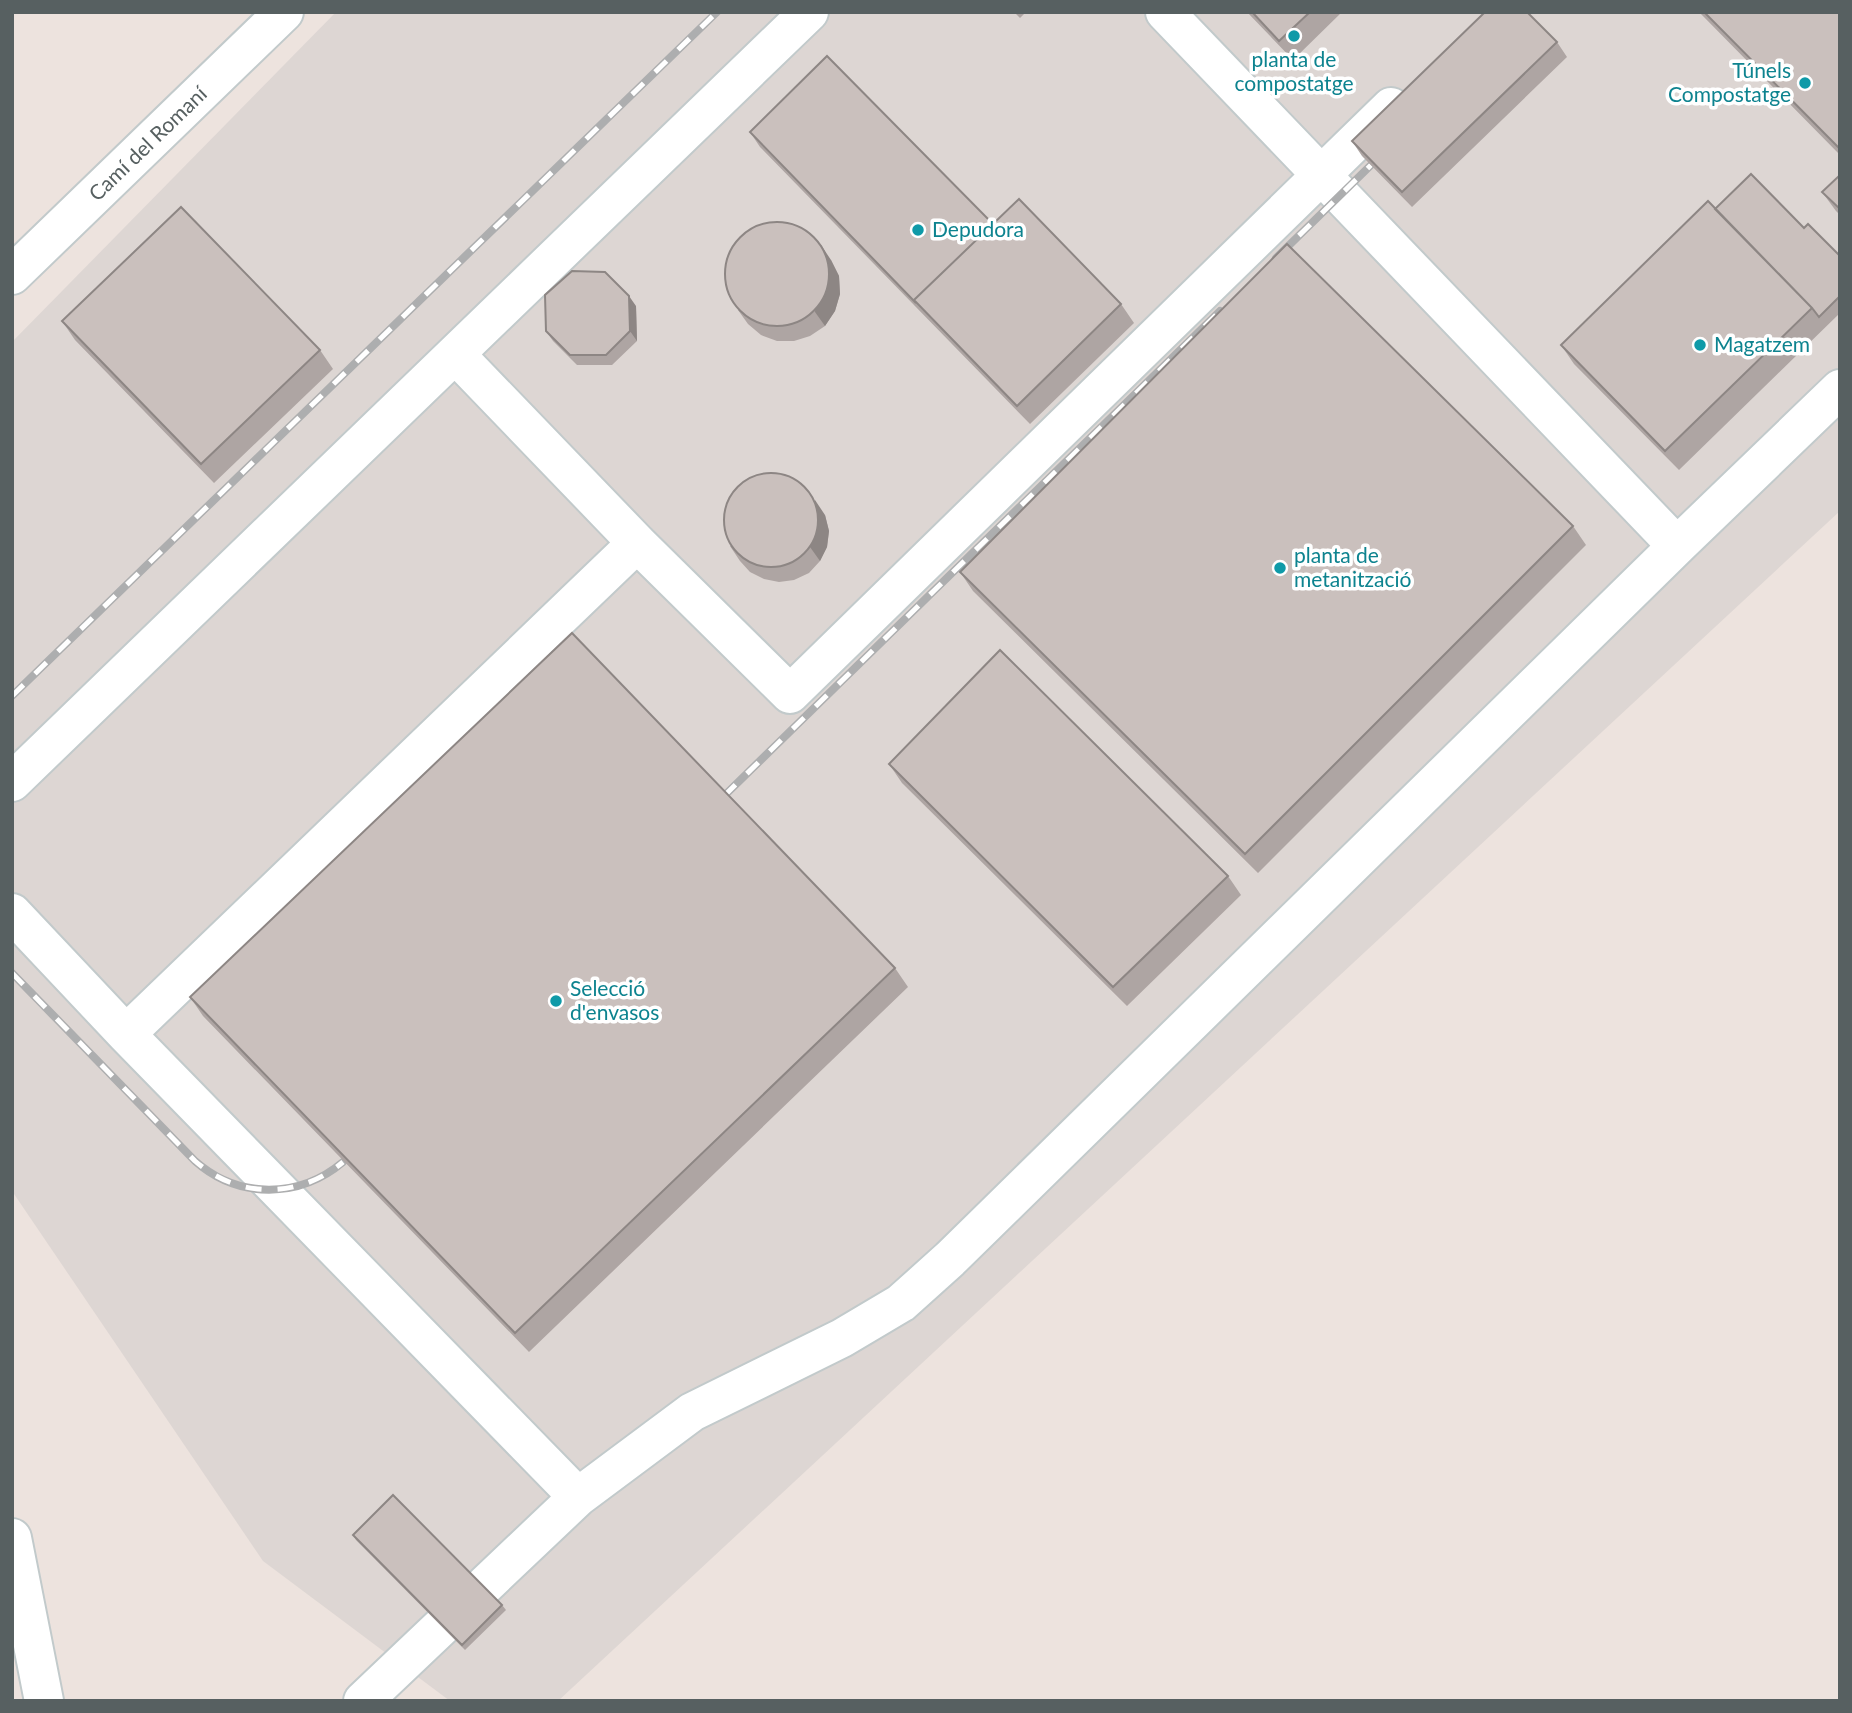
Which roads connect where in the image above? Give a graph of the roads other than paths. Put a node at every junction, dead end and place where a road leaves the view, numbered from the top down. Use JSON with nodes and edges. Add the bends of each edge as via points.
{"nodes":[{"id":1,"x":284,"y":12,"type":"edge"},
{"id":2,"x":809,"y":12,"type":"edge"},
{"id":3,"x":1165,"y":12,"type":"edge"},
{"id":4,"x":1419,"y":79,"type":"edge"},
{"id":5,"x":1321,"y":175,"type":"junction"},
{"id":6,"x":12,"y":275,"type":"edge"},
{"id":7,"x":456,"y":355,"type":"junction"},
{"id":8,"x":1840,"y":389,"type":"edge"},
{"id":9,"x":637,"y":543,"type":"junction"},
{"id":10,"x":1677,"y":545,"type":"junction"},
{"id":11,"x":12,"y":782,"type":"edge"},
{"id":12,"x":12,"y":914,"type":"edge"},
{"id":13,"x":126,"y":1034,"type":"junction"},
{"id":14,"x":578,"y":1497,"type":"junction"},
{"id":15,"x":12,"y":1538,"type":"edge"},
{"id":16,"x":44,"y":1701,"type":"edge"},
{"id":17,"x":363,"y":1701,"type":"edge"}],
"edges":[{"from":1,"to":6,"type":"street","name":"Camí del Romaní"},
{"from":2,"to":7,"type":"street"},
{"from":3,"to":5,"type":"street"},
{"from":4,"to":5,"type":"street"},
{"from":5,"to":9,"type":"street","via":[[790,694]]},
{"from":5,"to":10,"type":"street"},
{"from":7,"to":9,"type":"street"},
{"from":7,"to":11,"type":"street"},
{"from":8,"to":10,"type":"street"},
{"from":9,"to":13,"type":"street"},
{"from":10,"to":14,"type":"street","via":[[901,1303],[842,1338],[692,1412]]},
{"from":12,"to":13,"type":"street"},
{"from":13,"to":14,"type":"street"},
{"from":14,"to":17,"type":"street"},
{"from":15,"to":16,"type":"street"}]}
